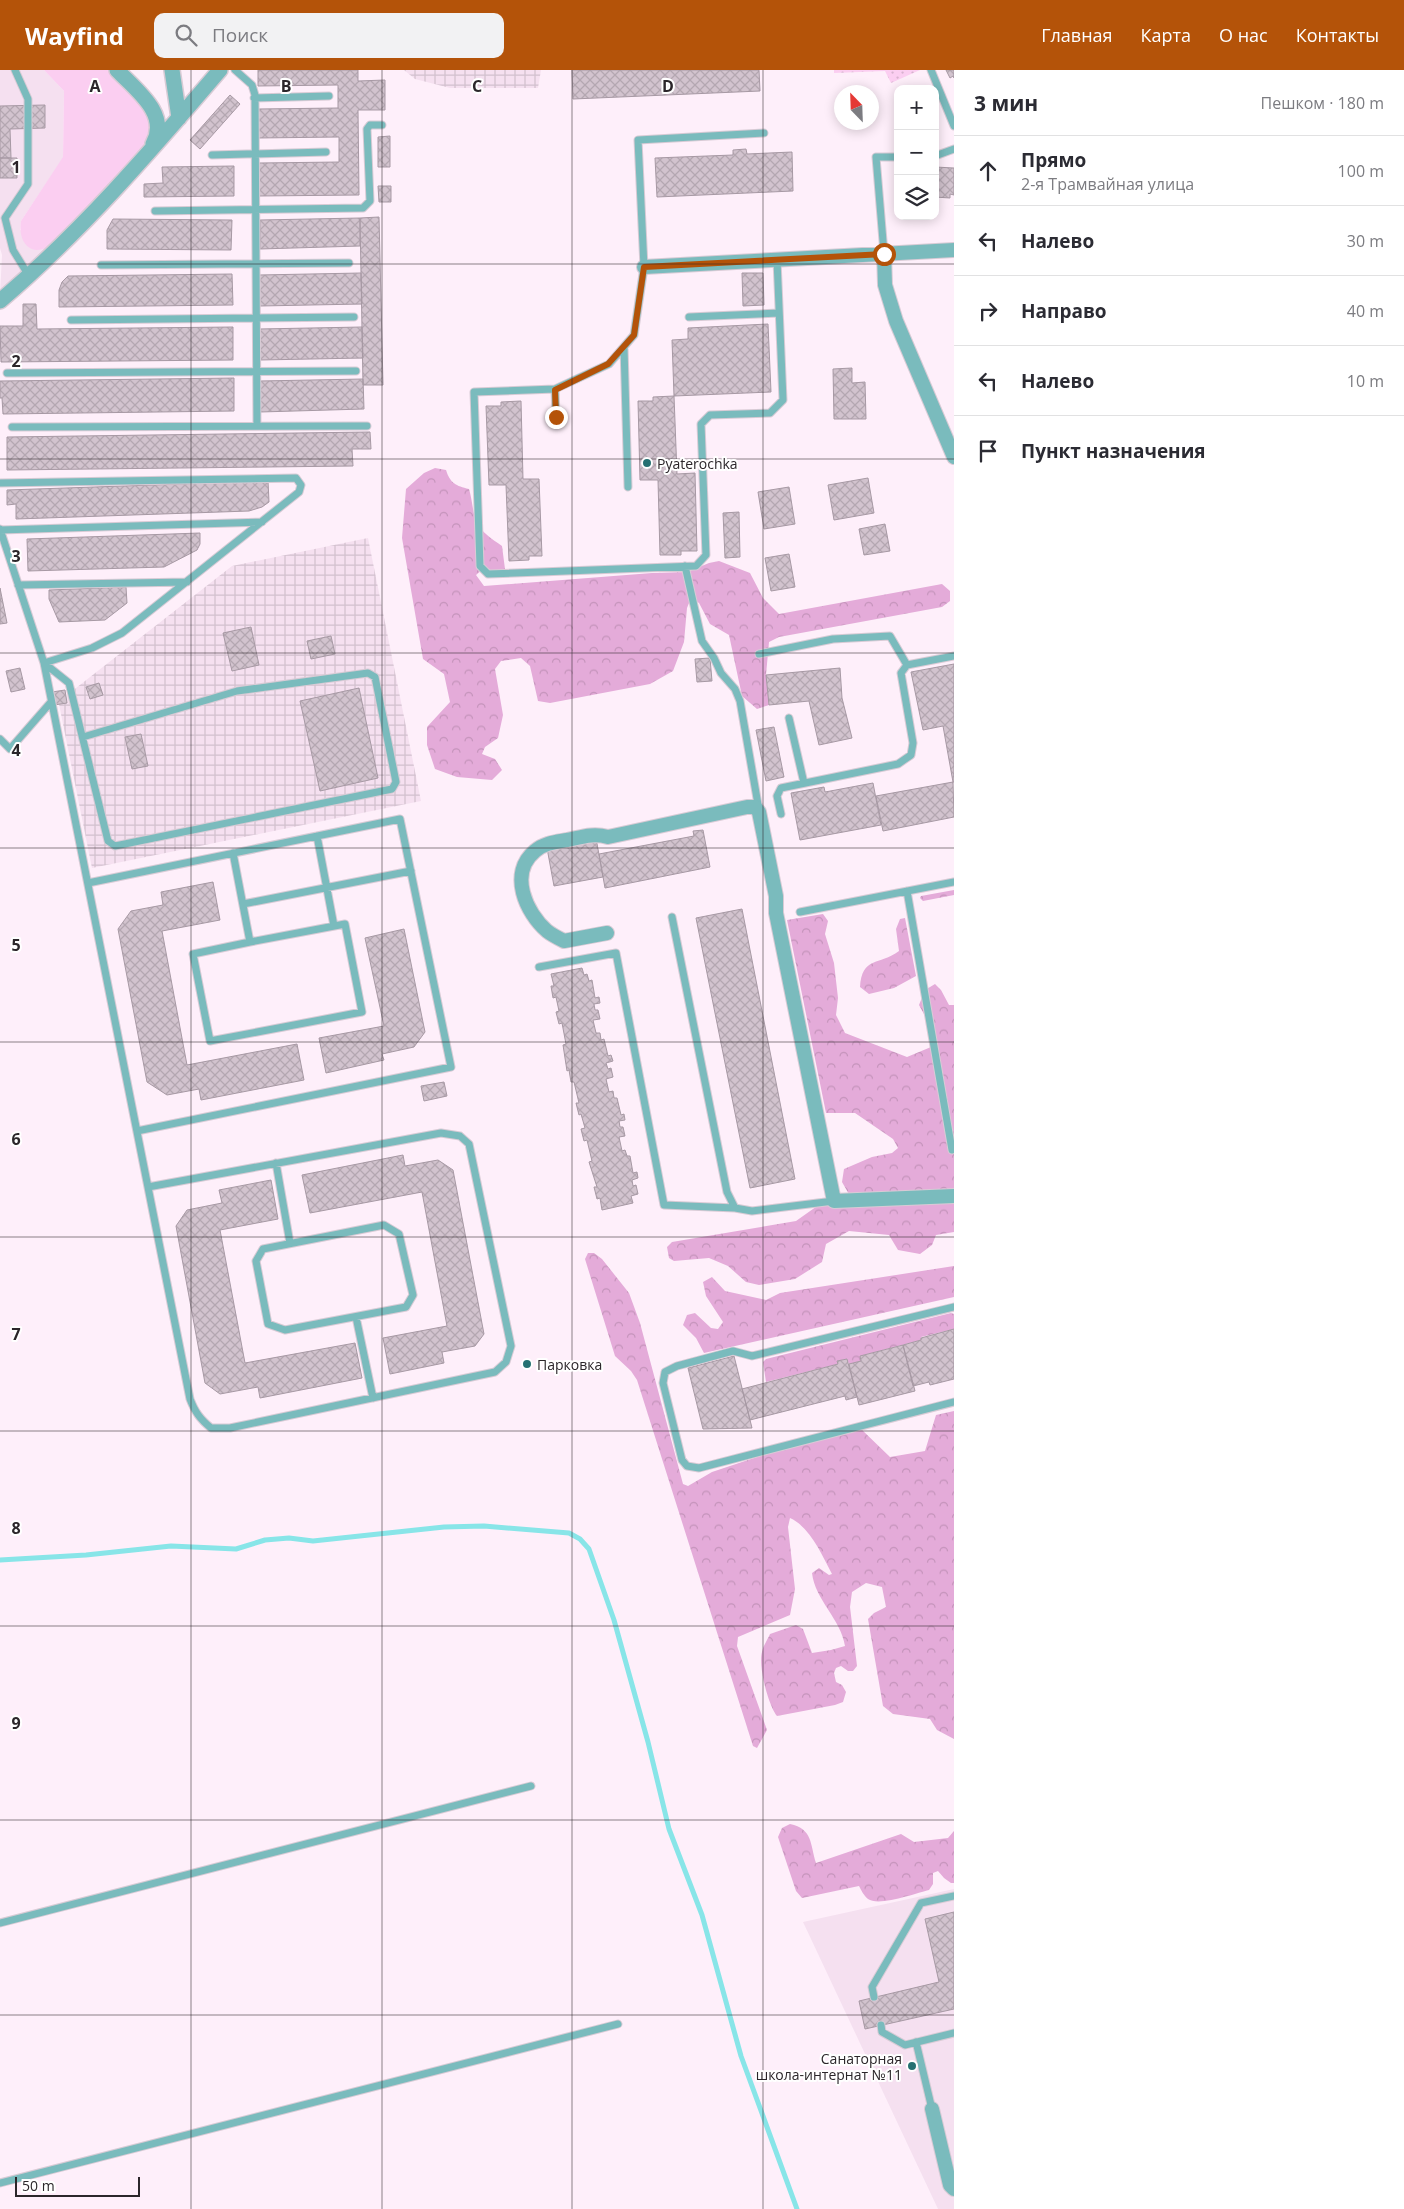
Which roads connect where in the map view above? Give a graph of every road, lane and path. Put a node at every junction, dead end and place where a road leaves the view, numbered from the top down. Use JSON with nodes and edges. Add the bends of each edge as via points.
{"nodes":[{"id":1,"x":15,"y":70,"type":"edge"},
{"id":2,"x":116,"y":70,"type":"edge"},
{"id":3,"x":172,"y":70,"type":"edge"},
{"id":4,"x":220,"y":70,"type":"edge"},
{"id":5,"x":235,"y":70,"type":"edge"},
{"id":6,"x":931,"y":70,"type":"edge"},
{"id":7,"x":329,"y":96,"type":"dead end"},
{"id":8,"x":254,"y":98,"type":"junction"},
{"id":9,"x":180,"y":118,"type":"junction"},
{"id":10,"x":382,"y":125,"type":"dead end"},
{"id":11,"x":954,"y":126,"type":"edge"},
{"id":12,"x":764,"y":132,"type":"dead end"},
{"id":13,"x":954,"y":149,"type":"edge"},
{"id":14,"x":326,"y":152,"type":"dead end"},
{"id":15,"x":148,"y":153,"type":"junction"},
{"id":16,"x":255,"y":154,"type":"junction"},
{"id":17,"x":212,"y":155,"type":"dead end"},
{"id":18,"x":939,"y":155,"type":"edge"},
{"id":19,"x":894,"y":157,"type":"edge"},
{"id":20,"x":255,"y":209,"type":"junction"},
{"id":21,"x":155,"y":211,"type":"dead end"},
{"id":22,"x":2,"y":216,"type":"edge"},
{"id":23,"x":954,"y":250,"type":"edge"},
{"id":24,"x":884,"y":254,"type":"junction"},
{"id":25,"x":777,"y":260,"type":"junction"},
{"id":26,"x":349,"y":263,"type":"dead end"},
{"id":27,"x":256,"y":264,"type":"junction"},
{"id":28,"x":101,"y":265,"type":"dead end"},
{"id":29,"x":644,"y":267,"type":"junction"},
{"id":30,"x":29,"y":276,"type":"junction"},
{"id":31,"x":0,"y":301,"type":"edge"},
{"id":32,"x":779,"y":313,"type":"junction"},
{"id":33,"x":354,"y":317,"type":"dead end"},
{"id":34,"x":689,"y":317,"type":"dead end"},
{"id":35,"x":256,"y":318,"type":"junction"},
{"id":36,"x":71,"y":320,"type":"dead end"},
{"id":37,"x":624,"y":347,"type":"junction"},
{"id":38,"x":356,"y":370,"type":"dead end"},
{"id":39,"x":256,"y":371,"type":"junction"},
{"id":40,"x":7,"y":373,"type":"dead end"},
{"id":41,"x":555,"y":390,"type":"junction"},
{"id":42,"x":556,"y":417,"type":"dead end"},
{"id":43,"x":12,"y":426,"type":"dead end"},
{"id":44,"x":257,"y":426,"type":"junction"},
{"id":45,"x":367,"y":426,"type":"dead end"},
{"id":46,"x":954,"y":457,"type":"edge"},
{"id":47,"x":0,"y":482,"type":"edge"},
{"id":48,"x":628,"y":487,"type":"dead end"},
{"id":49,"x":262,"y":522,"type":"junction"},
{"id":50,"x":0,"y":530,"type":"edge"},
{"id":51,"x":686,"y":566,"type":"junction"},
{"id":52,"x":187,"y":582,"type":"junction"},
{"id":53,"x":18,"y":585,"type":"junction"},
{"id":54,"x":759,"y":654,"type":"dead end"},
{"id":55,"x":954,"y":656,"type":"edge"},
{"id":56,"x":44,"y":663,"type":"junction"},
{"id":57,"x":907,"y":665,"type":"junction"},
{"id":58,"x":52,"y":702,"type":"junction"},
{"id":59,"x":789,"y":718,"type":"dead end"},
{"id":60,"x":83,"y":737,"type":"junction"},
{"id":61,"x":0,"y":739,"type":"edge"},
{"id":62,"x":804,"y":783,"type":"junction"},
{"id":63,"x":759,"y":812,"type":"junction"},
{"id":64,"x":781,"y":814,"type":"dead end"},
{"id":65,"x":317,"y":836,"type":"junction"},
{"id":66,"x":233,"y":853,"type":"junction"},
{"id":67,"x":411,"y":871,"type":"junction"},
{"id":68,"x":954,"y":882,"type":"edge"},
{"id":69,"x":88,"y":883,"type":"junction"},
{"id":70,"x":327,"y":888,"type":"junction"},
{"id":71,"x":907,"y":891,"type":"junction"},
{"id":72,"x":243,"y":904,"type":"junction"},
{"id":73,"x":800,"y":912,"type":"dead end"},
{"id":74,"x":672,"y":917,"type":"dead end"},
{"id":75,"x":334,"y":926,"type":"junction"},
{"id":76,"x":607,"y":933,"type":"dead end"},
{"id":77,"x":250,"y":942,"type":"junction"},
{"id":78,"x":539,"y":967,"type":"dead end"},
{"id":79,"x":137,"y":1131,"type":"junction"},
{"id":80,"x":952,"y":1150,"type":"dead end"},
{"id":81,"x":276,"y":1163,"type":"junction"},
{"id":82,"x":148,"y":1187,"type":"junction"},
{"id":83,"x":954,"y":1196,"type":"edge"},
{"id":84,"x":834,"y":1201,"type":"junction"},
{"id":85,"x":735,"y":1208,"type":"junction"},
{"id":86,"x":290,"y":1244,"type":"junction"},
{"id":87,"x":954,"y":1307,"type":"edge"},
{"id":88,"x":356,"y":1317,"type":"junction"},
{"id":89,"x":372,"y":1398,"type":"junction"},
{"id":90,"x":954,"y":1402,"type":"edge"},
{"id":91,"x":531,"y":1786,"type":"dead end"},
{"id":92,"x":954,"y":1896,"type":"edge"},
{"id":93,"x":0,"y":1922,"type":"edge"},
{"id":94,"x":874,"y":1997,"type":"dead end"},
{"id":95,"x":618,"y":2024,"type":"dead end"},
{"id":96,"x":881,"y":2026,"type":"dead end"},
{"id":97,"x":954,"y":2034,"type":"edge"},
{"id":98,"x":916,"y":2042,"type":"junction"},
{"id":99,"x":932,"y":2108,"type":"joint"},
{"id":100,"x":0,"y":2183,"type":"edge"},
{"id":101,"x":954,"y":2189,"type":"edge"}],
"edges":[{"from":1,"to":22,"type":"lane","via":[[28,99],[28,184]]},
{"from":2,"to":15,"type":"street","via":[[148,103],[155,115],[158,135]]},
{"from":3,"to":9,"type":"street"},
{"from":4,"to":9,"type":"street"},
{"from":5,"to":8,"type":"lane","via":[[252,86]]},
{"from":6,"to":11,"type":"lane"},
{"from":7,"to":8,"type":"lane"},
{"from":8,"to":16,"type":"lane"},
{"from":9,"to":15,"type":"street"},
{"from":10,"to":20,"type":"lane","via":[[370,125],[367,129],[370,201],[363,208]]},
{"from":12,"to":29,"type":"lane","via":[[638,140]]},
{"from":13,"to":18,"type":"lane"},
{"from":14,"to":16,"type":"lane"},
{"from":15,"to":30,"type":"street","via":[[76,232]]},
{"from":16,"to":17,"type":"lane"},
{"from":16,"to":20,"type":"lane"},
{"from":19,"to":24,"type":"lane","via":[[876,157]]},
{"from":20,"to":21,"type":"lane"},
{"from":20,"to":27,"type":"lane"},
{"from":22,"to":30,"type":"lane","via":[[13,250]]},
{"from":23,"to":24,"type":"street"},
{"from":24,"to":25,"type":"street"},
{"from":24,"to":46,"type":"street","via":[[885,284],[896,321]]},
{"from":25,"to":29,"type":"street"},
{"from":25,"to":32,"type":"lane"},
{"from":26,"to":27,"type":"lane"},
{"from":27,"to":28,"type":"lane"},
{"from":27,"to":35,"type":"lane"},
{"from":29,"to":37,"type":"lane","via":[[634,335]]},
{"from":30,"to":31,"type":"street"},
{"from":32,"to":34,"type":"lane"},
{"from":32,"to":51,"type":"lane","via":[[782,400],[770,413],[710,415],[701,424],[706,555],[696,566]]},
{"from":33,"to":35,"type":"lane"},
{"from":35,"to":36,"type":"lane"},
{"from":35,"to":39,"type":"lane"},
{"from":37,"to":41,"type":"lane","via":[[608,364]]},
{"from":37,"to":48,"type":"lane"},
{"from":38,"to":39,"type":"lane"},
{"from":39,"to":40,"type":"lane"},
{"from":39,"to":44,"type":"lane"},
{"from":41,"to":42,"type":"lane"},
{"from":41,"to":51,"type":"lane","via":[[474,392],[480,566],[488,574]]},
{"from":43,"to":44,"type":"lane"},
{"from":44,"to":45,"type":"lane"},
{"from":47,"to":49,"type":"lane","via":[[296,478],[301,485],[299,492]]},
{"from":49,"to":50,"type":"lane"},
{"from":49,"to":52,"type":"lane"},
{"from":50,"to":53,"type":"lane"},
{"from":51,"to":63,"type":"lane","via":[[702,641],[740,701]]},
{"from":52,"to":53,"type":"lane"},
{"from":52,"to":56,"type":"lane","via":[[122,633],[92,648]]},
{"from":53,"to":56,"type":"lane"},
{"from":54,"to":57,"type":"lane","via":[[833,639],[890,636]]},
{"from":55,"to":57,"type":"lane"},
{"from":56,"to":58,"type":"lane"},
{"from":56,"to":60,"type":"lane","via":[[69,683]]},
{"from":57,"to":62,"type":"lane","via":[[901,673],[913,743],[911,755],[898,764]]},
{"from":58,"to":61,"type":"lane","via":[[10,749]]},
{"from":58,"to":69,"type":"lane"},
{"from":59,"to":62,"type":"lane"},
{"from":60,"to":60,"type":"lane","via":[[237,691],[368,673],[376,677],[396,782],[392,789],[115,846],[108,841]]},
{"from":62,"to":64,"type":"lane","via":[[781,788],[777,796]]},
{"from":63,"to":76,"type":"street","via":[[755,807],[747,807],[608,837],[595,834],[547,844],[534,851],[521,875],[523,890],[526,903],[548,932],[564,941]]},
{"from":63,"to":84,"type":"street"},
{"from":65,"to":66,"type":"lane"},
{"from":65,"to":67,"type":"lane","via":[[400,818]]},
{"from":65,"to":70,"type":"lane"},
{"from":66,"to":69,"type":"lane"},
{"from":66,"to":72,"type":"lane"},
{"from":67,"to":70,"type":"lane"},
{"from":67,"to":79,"type":"lane","via":[[451,1067]]},
{"from":68,"to":71,"type":"lane"},
{"from":69,"to":79,"type":"lane"},
{"from":70,"to":72,"type":"lane"},
{"from":70,"to":75,"type":"lane"},
{"from":71,"to":73,"type":"lane"},
{"from":71,"to":80,"type":"lane"},
{"from":72,"to":77,"type":"lane"},
{"from":74,"to":85,"type":"lane","via":[[728,1192]]},
{"from":75,"to":77,"type":"lane"},
{"from":75,"to":77,"type":"lane","via":[[345,924],[362,1012],[210,1041],[193,954]]},
{"from":78,"to":85,"type":"lane","via":[[616,953],[664,1205]]},
{"from":79,"to":82,"type":"lane"},
{"from":81,"to":82,"type":"lane"},
{"from":81,"to":86,"type":"lane"},
{"from":81,"to":89,"type":"lane","via":[[441,1133],[460,1136],[469,1144],[511,1346],[506,1362],[495,1372]]},
{"from":82,"to":89,"type":"lane","via":[[190,1399],[200,1419],[211,1428],[230,1428]]},
{"from":83,"to":84,"type":"street"},
{"from":84,"to":85,"type":"lane","via":[[752,1210]]},
{"from":86,"to":88,"type":"lane","via":[[263,1249],[256,1261],[268,1324],[284,1330]]},
{"from":86,"to":88,"type":"lane","via":[[384,1225],[399,1234],[413,1295],[406,1307]]},
{"from":87,"to":90,"type":"lane","via":[[752,1356],[733,1351],[676,1366],[665,1372],[664,1383],[682,1460],[687,1466],[699,1468]]},
{"from":88,"to":89,"type":"lane"},
{"from":91,"to":93,"type":"lane"},
{"from":92,"to":94,"type":"lane","via":[[921,1903],[872,1987]]},
{"from":95,"to":100,"type":"lane"},
{"from":96,"to":98,"type":"lane","via":[[882,2032],[905,2045]]},
{"from":97,"to":98,"type":"lane"},
{"from":98,"to":99,"type":"lane"},
{"from":99,"to":101,"type":"street","via":[[950,2185]]}]}
